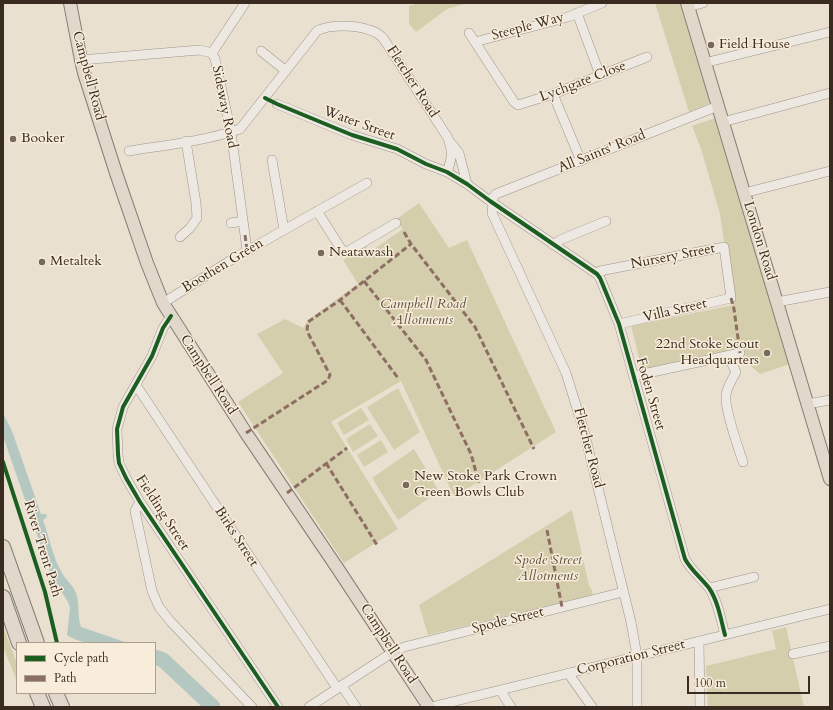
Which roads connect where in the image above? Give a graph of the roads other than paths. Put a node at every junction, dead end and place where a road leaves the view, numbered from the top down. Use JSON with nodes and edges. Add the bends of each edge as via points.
{"nodes":[{"id":1,"x":70,"y":3,"type":"edge"},
{"id":2,"x":245,"y":3,"type":"edge"},
{"id":3,"x":602,"y":3,"type":"edge"},
{"id":4,"x":703,"y":3,"type":"edge"},
{"id":5,"x":687,"y":5,"type":"edge"},
{"id":6,"x":577,"y":13,"type":"junction"},
{"id":7,"x":830,"y":32,"type":"edge"},
{"id":8,"x":469,"y":33,"type":"dead end"},
{"id":9,"x":475,"y":42,"type":"junction"},
{"id":10,"x":261,"y":51,"type":"dead end"},
{"id":11,"x":212,"y":53,"type":"junction"},
{"id":12,"x":647,"y":57,"type":"dead end"},
{"id":13,"x":80,"y":60,"type":"junction"},
{"id":14,"x":704,"y":63,"type":"junction"},
{"id":15,"x":286,"y":71,"type":"junction"},
{"id":16,"x":600,"y":75,"type":"junction"},
{"id":17,"x":830,"y":93,"type":"edge"},
{"id":18,"x":553,"y":94,"type":"junction"},
{"id":19,"x":277,"y":104,"type":"dead end"},
{"id":20,"x":518,"y":105,"type":"joint"},
{"id":21,"x":718,"y":106,"type":"junction"},
{"id":22,"x":723,"y":122,"type":"junction"},
{"id":23,"x":231,"y":132,"type":"junction"},
{"id":24,"x":448,"y":138,"type":"junction"},
{"id":25,"x":186,"y":141,"type":"junction"},
{"id":26,"x":129,"y":151,"type":"dead end"},
{"id":27,"x":272,"y":160,"type":"dead end"},
{"id":28,"x":581,"y":160,"type":"junction"},
{"id":29,"x":830,"y":171,"type":"edge"},
{"id":30,"x":447,"y":172,"type":"junction"},
{"id":31,"x":367,"y":183,"type":"dead end"},
{"id":32,"x":467,"y":184,"type":"junction"},
{"id":33,"x":744,"y":193,"type":"junction"},
{"id":34,"x":491,"y":202,"type":"junction"},
{"id":35,"x":317,"y":211,"type":"junction"},
{"id":36,"x":243,"y":221,"type":"junction"},
{"id":37,"x":606,"y":221,"type":"dead end"},
{"id":38,"x":396,"y":223,"type":"dead end"},
{"id":39,"x":231,"y":224,"type":"dead end"},
{"id":40,"x":284,"y":230,"type":"junction"},
{"id":41,"x":180,"y":236,"type":"dead end"},
{"id":42,"x":553,"y":245,"type":"junction"},
{"id":43,"x":247,"y":250,"type":"junction"},
{"id":44,"x":597,"y":274,"type":"junction"},
{"id":45,"x":830,"y":292,"type":"edge"},
{"id":46,"x":731,"y":298,"type":"joint"},
{"id":47,"x":777,"y":302,"type":"junction"},
{"id":48,"x":163,"y":303,"type":"junction"},
{"id":49,"x":171,"y":316,"type":"junction"},
{"id":50,"x":619,"y":324,"type":"junction"},
{"id":51,"x":740,"y":353,"type":"dead end"},
{"id":52,"x":728,"y":356,"type":"junction"},
{"id":53,"x":634,"y":376,"type":"junction"},
{"id":54,"x":136,"y":385,"type":"junction"},
{"id":55,"x":830,"y":400,"type":"edge"},
{"id":56,"x":807,"y":404,"type":"junction"},
{"id":57,"x":743,"y":462,"type":"dead end"},
{"id":58,"x":829,"y":474,"type":"edge"},
{"id":59,"x":140,"y":502,"type":"junction"},
{"id":60,"x":3,"y":547,"type":"edge"},
{"id":61,"x":754,"y":578,"type":"dead end"},
{"id":62,"x":709,"y":588,"type":"junction"},
{"id":63,"x":624,"y":592,"type":"junction"},
{"id":64,"x":3,"y":597,"type":"edge"},
{"id":65,"x":830,"y":609,"type":"edge"},
{"id":66,"x":725,"y":635,"type":"junction"},
{"id":67,"x":699,"y":641,"type":"junction"},
{"id":68,"x":19,"y":642,"type":"edge"},
{"id":69,"x":37,"y":642,"type":"edge"},
{"id":70,"x":830,"y":646,"type":"edge"},
{"id":71,"x":393,"y":652,"type":"junction"},
{"id":72,"x":793,"y":654,"type":"dead end"},
{"id":73,"x":637,"y":656,"type":"junction"},
{"id":74,"x":568,"y":673,"type":"junction"},
{"id":75,"x":339,"y":687,"type":"junction"},
{"id":76,"x":500,"y":690,"type":"junction"},
{"id":77,"x":37,"y":694,"type":"edge"},
{"id":78,"x":56,"y":694,"type":"edge"},
{"id":79,"x":43,"y":707,"type":"edge"},
{"id":80,"x":62,"y":707,"type":"edge"},
{"id":81,"x":252,"y":707,"type":"edge"},
{"id":82,"x":278,"y":707,"type":"edge"},
{"id":83,"x":309,"y":707,"type":"edge"},
{"id":84,"x":356,"y":707,"type":"edge"},
{"id":85,"x":430,"y":707,"type":"edge"},
{"id":86,"x":511,"y":707,"type":"edge"},
{"id":87,"x":592,"y":707,"type":"edge"},
{"id":88,"x":637,"y":707,"type":"edge"},
{"id":89,"x":700,"y":707,"type":"edge"}],
"edges":[{"from":1,"to":13,"type":"main road","name":"Campbell Road"},
{"from":2,"to":11,"type":"street"},
{"from":3,"to":6,"type":"street","name":"Steeple Way"},
{"from":4,"to":5,"type":"street"},
{"from":5,"to":14,"type":"main road","name":"London Road"},
{"from":6,"to":9,"type":"street","name":"Steeple Way"},
{"from":6,"to":16,"type":"street"},
{"from":7,"to":14,"type":"street"},
{"from":8,"to":9,"type":"street","name":"Steeple Way"},
{"from":9,"to":20,"type":"street","name":"Steeple Way"},
{"from":10,"to":15,"type":"street"},
{"from":11,"to":13,"type":"street","name":"Sideway Road","via":[[199,50]]},
{"from":11,"to":23,"type":"street","name":"Sideway Road"},
{"from":12,"to":16,"type":"street","name":"Lychgate Close"},
{"from":13,"to":48,"type":"main road","name":"Campbell Road","via":[[116,173]]},
{"from":14,"to":21,"type":"main road","name":"London Road"},
{"from":15,"to":23,"type":"street","via":[[244,125]]},
{"from":15,"to":24,"type":"street","name":"Fletcher Road","via":[[322,28],[346,26],[370,30],[383,38]]},
{"from":16,"to":18,"type":"street","name":"Lychgate Close"},
{"from":17,"to":22,"type":"street"},
{"from":18,"to":20,"type":"street","name":"Lychgate Close"},
{"from":18,"to":28,"type":"street"},
{"from":19,"to":30,"type":"street","name":"Water Street","via":[[352,135],[397,149]]},
{"from":21,"to":22,"type":"main road","name":"London Road"},
{"from":21,"to":28,"type":"street","name":"All Saints' Road"},
{"from":22,"to":33,"type":"main road","name":"London Road"},
{"from":23,"to":25,"type":"street"},
{"from":23,"to":36,"type":"street","name":"Sideway Road"},
{"from":24,"to":30,"type":"street","name":"Fletcher Road","via":[[452,157]]},
{"from":24,"to":32,"type":"street","name":"Fletcher Road","via":[[459,153]]},
{"from":25,"to":26,"type":"street"},
{"from":25,"to":41,"type":"street","via":[[197,218]]},
{"from":27,"to":40,"type":"street"},
{"from":28,"to":34,"type":"street","name":"All Saints' Road","via":[[496,194]]},
{"from":29,"to":33,"type":"street"},
{"from":30,"to":32,"type":"street","name":"Water Street"},
{"from":31,"to":35,"type":"street","name":"Boothen Green"},
{"from":32,"to":34,"type":"street","name":"Water Street"},
{"from":33,"to":47,"type":"main road","name":"London Road"},
{"from":34,"to":42,"type":"street"},
{"from":34,"to":63,"type":"street","name":"Fletcher Road","via":[[492,213],[566,373],[590,451]]},
{"from":35,"to":38,"type":"street","via":[[343,252]]},
{"from":35,"to":40,"type":"street","name":"Boothen Green"},
{"from":36,"to":39,"type":"street"},
{"from":36,"to":43,"type":"street","name":"Sideway Road"},
{"from":37,"to":42,"type":"street"},
{"from":40,"to":43,"type":"street","name":"Boothen Green"},
{"from":42,"to":44,"type":"street"},
{"from":43,"to":48,"type":"street","name":"Boothen Green"},
{"from":44,"to":46,"type":"street","name":"Nursery Street","via":[[600,271],[724,247]]},
{"from":44,"to":50,"type":"street","name":"Foden Street"},
{"from":45,"to":47,"type":"street"},
{"from":46,"to":50,"type":"street","name":"Villa Street"},
{"from":47,"to":56,"type":"main road","name":"London Road"},
{"from":48,"to":49,"type":"main road","name":"Campbell Road"},
{"from":49,"to":54,"type":"street","name":"Fielding Street"},
{"from":49,"to":71,"type":"main road","name":"Campbell Road","via":[[246,434]]},
{"from":50,"to":53,"type":"street","name":"Foden Street"},
{"from":51,"to":52,"type":"street"},
{"from":52,"to":53,"type":"street"},
{"from":52,"to":57,"type":"street","via":[[736,372],[725,397]]},
{"from":53,"to":62,"type":"street","name":"Foden Street","via":[[685,559],[689,567]]},
{"from":54,"to":59,"type":"street","name":"Fielding Street","via":[[119,418],[117,429],[120,463]]},
{"from":54,"to":75,"type":"street","name":"Birks Street"},
{"from":55,"to":56,"type":"street"},
{"from":56,"to":58,"type":"main road","name":"London Road"},
{"from":59,"to":81,"type":"street","via":[[135,511],[138,529],[152,591],[159,607]]},
{"from":59,"to":82,"type":"street","name":"Fielding Street"},
{"from":60,"to":69,"type":"highway"},
{"from":61,"to":62,"type":"street"},
{"from":62,"to":66,"type":"street","name":"Foden Street","via":[[716,602]]},
{"from":63,"to":71,"type":"street","name":"Spode Street","via":[[404,647]]},
{"from":63,"to":73,"type":"street","name":"Fletcher Road"},
{"from":64,"to":68,"type":"highway"},
{"from":65,"to":66,"type":"street","name":"Corporation Street"},
{"from":66,"to":67,"type":"street","name":"Corporation Street"},
{"from":67,"to":73,"type":"street","name":"Corporation Street"},
{"from":67,"to":89,"type":"street"},
{"from":70,"to":72,"type":"street"},
{"from":71,"to":75,"type":"street","name":"Spode Street"},
{"from":71,"to":85,"type":"main road","name":"Campbell Road"},
{"from":73,"to":74,"type":"street","name":"Corporation Street"},
{"from":73,"to":88,"type":"street","name":"Fletcher Road"},
{"from":74,"to":76,"type":"street","name":"Corporation Street"},
{"from":74,"to":87,"type":"street"},
{"from":75,"to":83,"type":"street","name":"Spode Street"},
{"from":75,"to":84,"type":"street","name":"Birks Street"},
{"from":76,"to":85,"type":"street","name":"Corporation Street"},
{"from":76,"to":86,"type":"street"},
{"from":77,"to":79,"type":"highway"},
{"from":78,"to":80,"type":"highway"}]}
